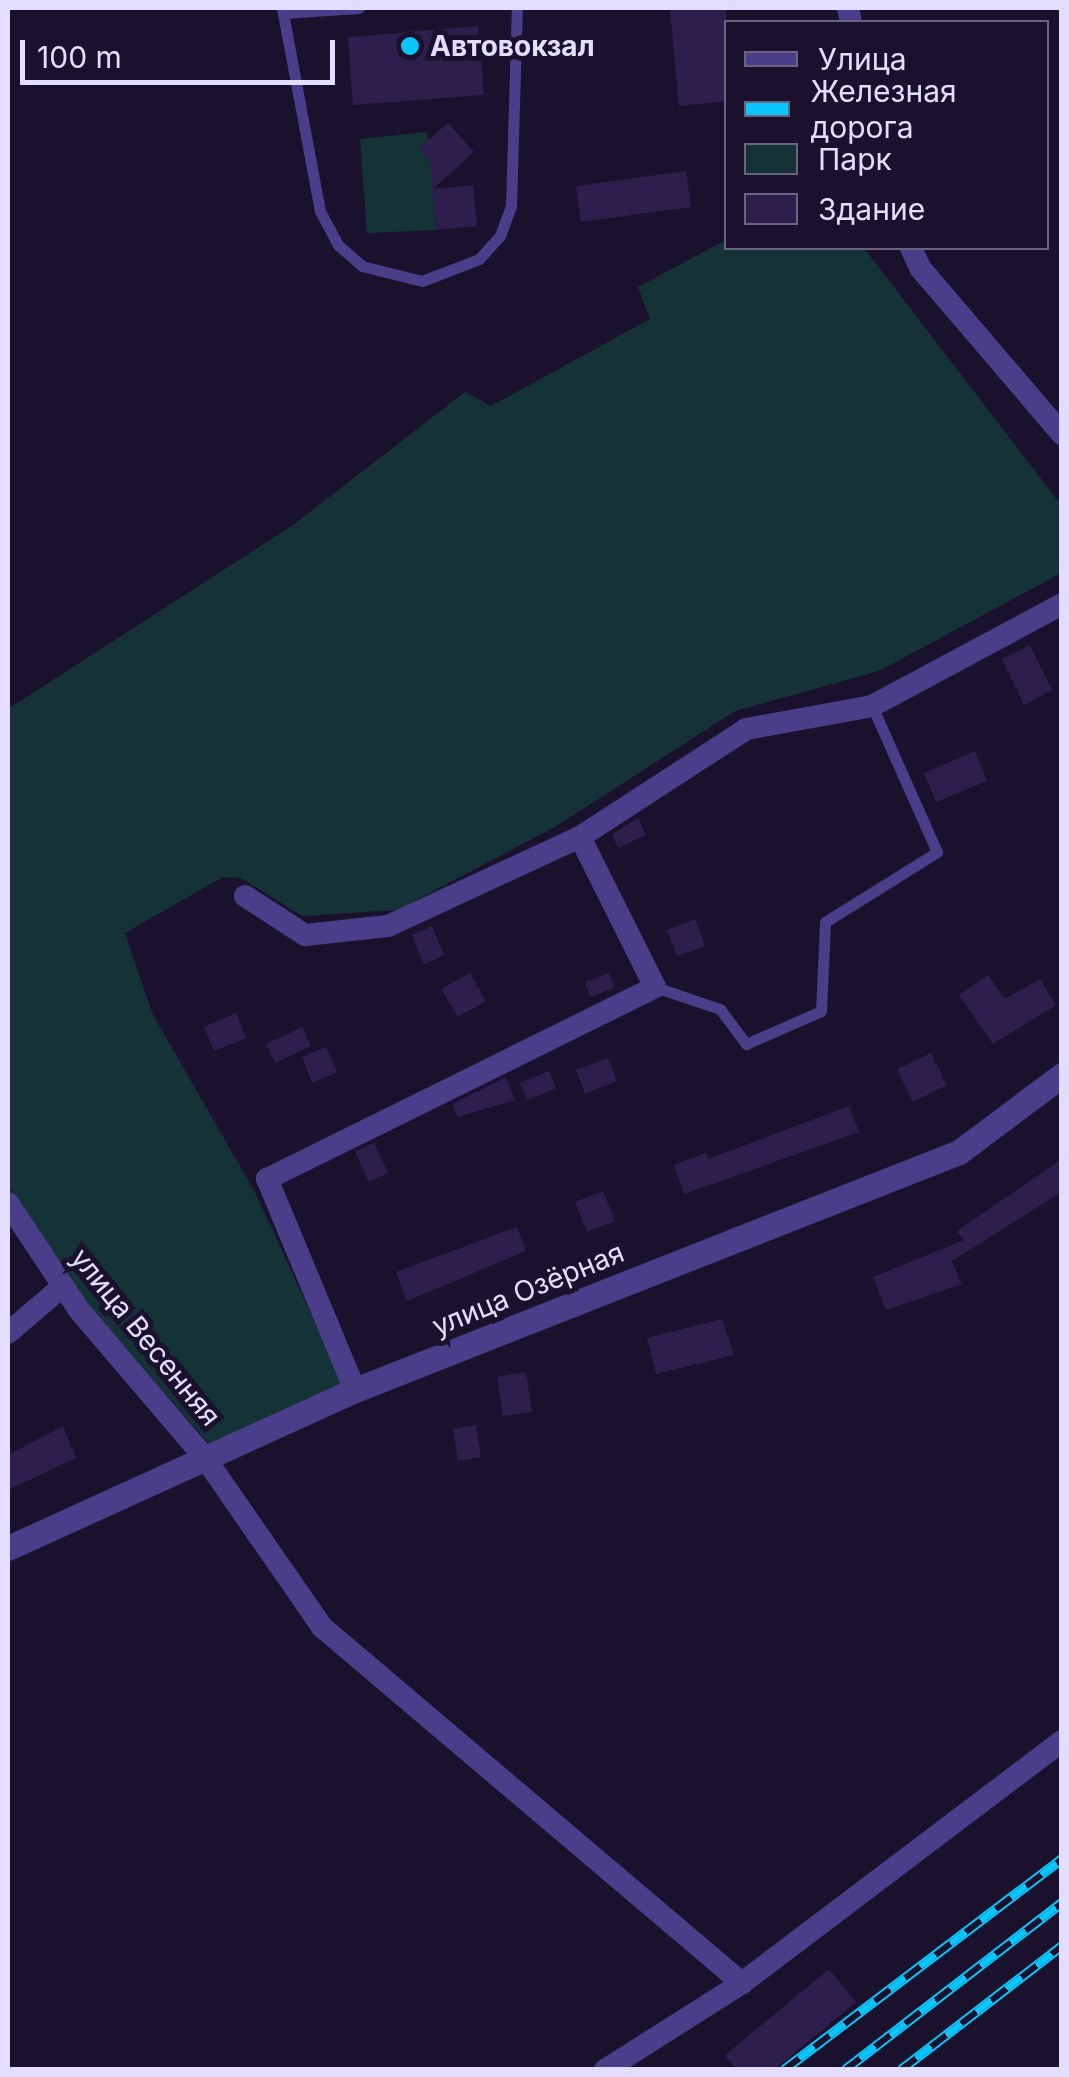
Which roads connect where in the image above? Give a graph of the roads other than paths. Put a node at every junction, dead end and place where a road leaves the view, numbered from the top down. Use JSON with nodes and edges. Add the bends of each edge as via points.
{"nodes":[{"id":1,"x":358,"y":8,"type":"edge"},
{"id":2,"x":517,"y":8,"type":"edge"},
{"id":3,"x":282,"y":10,"type":"edge"},
{"id":4,"x":913,"y":250,"type":"edge"},
{"id":5,"x":1062,"y":434,"type":"edge"},
{"id":6,"x":1062,"y":604,"type":"edge"},
{"id":7,"x":872,"y":706,"type":"junction"},
{"id":8,"x":580,"y":837,"type":"junction"},
{"id":9,"x":244,"y":896,"type":"dead end"},
{"id":10,"x":656,"y":986,"type":"junction"},
{"id":11,"x":1062,"y":1075,"type":"edge"},
{"id":12,"x":8,"y":1202,"type":"edge"},
{"id":13,"x":63,"y":1286,"type":"junction"},
{"id":14,"x":8,"y":1332,"type":"edge"},
{"id":15,"x":355,"y":1390,"type":"junction"},
{"id":16,"x":205,"y":1458,"type":"junction"},
{"id":17,"x":8,"y":1548,"type":"edge"},
{"id":18,"x":1062,"y":1741,"type":"edge"},
{"id":19,"x":742,"y":1982,"type":"junction"},
{"id":20,"x":605,"y":2070,"type":"edge"}],
"edges":[{"from":1,"to":3,"type":"lane"},
{"from":2,"to":3,"type":"lane","via":[[511,206],[500,236],[479,258],[422,280],[390,278],[362,266],[329,228]]},
{"from":4,"to":5,"type":"street","via":[[921,269]]},
{"from":6,"to":7,"type":"street"},
{"from":7,"to":8,"type":"street","via":[[746,729]]},
{"from":7,"to":10,"type":"lane","via":[[937,852],[825,922],[822,1011],[746,1044],[720,1010]]},
{"from":8,"to":9,"type":"street","via":[[388,926],[305,935]]},
{"from":8,"to":10,"type":"street"},
{"from":10,"to":15,"type":"street","via":[[267,1179]]},
{"from":11,"to":15,"type":"street","name":"улица Озёрная","via":[[959,1152]]},
{"from":12,"to":13,"type":"street","name":"улица Весенняя"},
{"from":13,"to":14,"type":"street"},
{"from":13,"to":16,"type":"street","name":"улица Весенняя"},
{"from":15,"to":16,"type":"street","name":"улица Озёрная"},
{"from":16,"to":17,"type":"street","name":"улица Озёрная"},
{"from":16,"to":19,"type":"street","name":"улица Весенняя","via":[[322,1627]]},
{"from":18,"to":19,"type":"street"},
{"from":19,"to":20,"type":"street"}]}
